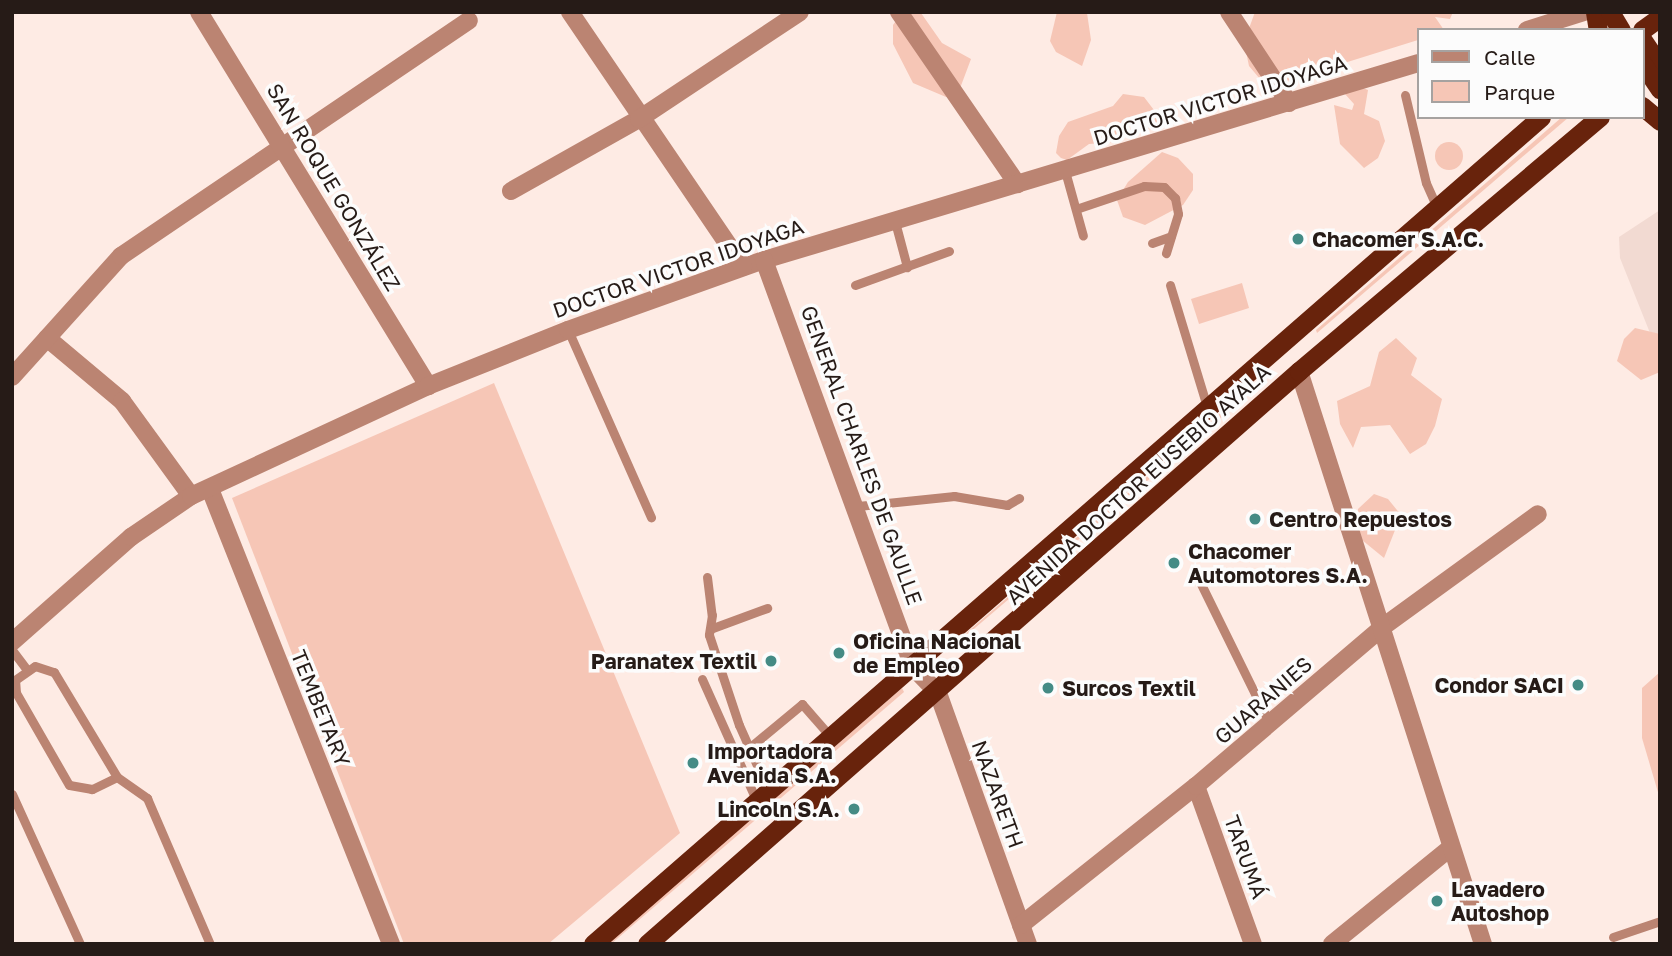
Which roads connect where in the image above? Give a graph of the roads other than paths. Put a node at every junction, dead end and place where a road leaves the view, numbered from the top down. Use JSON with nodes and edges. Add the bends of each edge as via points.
{"nodes":[{"id":1,"x":199,"y":12,"type":"edge"},
{"id":2,"x":570,"y":12,"type":"edge"},
{"id":3,"x":800,"y":12,"type":"edge"},
{"id":4,"x":899,"y":12,"type":"edge"},
{"id":5,"x":1229,"y":12,"type":"edge"},
{"id":6,"x":1584,"y":12,"type":"edge"},
{"id":7,"x":1610,"y":12,"type":"edge"},
{"id":8,"x":1625,"y":12,"type":"edge"},
{"id":9,"x":1660,"y":17,"type":"edge"},
{"id":10,"x":469,"y":20,"type":"dead end"},
{"id":11,"x":1533,"y":28,"type":"edge"},
{"id":12,"x":1620,"y":28,"type":"edge"},
{"id":13,"x":1635,"y":28,"type":"edge"},
{"id":14,"x":1644,"y":29,"type":"edge"},
{"id":15,"x":1644,"y":42,"type":"edge"},
{"id":16,"x":1416,"y":64,"type":"edge"},
{"id":17,"x":1660,"y":65,"type":"edge"},
{"id":18,"x":1644,"y":66,"type":"edge"},
{"id":19,"x":1644,"y":78,"type":"edge"},
{"id":20,"x":1660,"y":90,"type":"edge"},
{"id":21,"x":1405,"y":95,"type":"dead end"},
{"id":22,"x":1289,"y":103,"type":"junction"},
{"id":23,"x":1644,"y":108,"type":"edge"},
{"id":24,"x":639,"y":119,"type":"junction"},
{"id":25,"x":1539,"y":119,"type":"edge"},
{"id":26,"x":1598,"y":119,"type":"edge"},
{"id":27,"x":1660,"y":121,"type":"edge"},
{"id":28,"x":284,"y":148,"type":"junction"},
{"id":29,"x":1065,"y":171,"type":"junction"},
{"id":30,"x":1017,"y":184,"type":"junction"},
{"id":31,"x":510,"y":191,"type":"dead end"},
{"id":32,"x":1437,"y":208,"type":"junction"},
{"id":33,"x":1076,"y":209,"type":"junction"},
{"id":34,"x":894,"y":218,"type":"junction"},
{"id":35,"x":1083,"y":236,"type":"dead end"},
{"id":36,"x":1171,"y":236,"type":"junction"},
{"id":37,"x":1152,"y":243,"type":"dead end"},
{"id":38,"x":949,"y":251,"type":"dead end"},
{"id":39,"x":1166,"y":253,"type":"dead end"},
{"id":40,"x":764,"y":260,"type":"junction"},
{"id":41,"x":743,"y":267,"type":"junction"},
{"id":42,"x":907,"y":267,"type":"junction"},
{"id":43,"x":855,"y":285,"type":"dead end"},
{"id":44,"x":1170,"y":285,"type":"dead end"},
{"id":45,"x":568,"y":330,"type":"junction"},
{"id":46,"x":47,"y":338,"type":"junction"},
{"id":47,"x":1299,"y":371,"type":"junction"},
{"id":48,"x":12,"y":377,"type":"edge"},
{"id":49,"x":428,"y":386,"type":"junction"},
{"id":50,"x":1206,"y":407,"type":"junction"},
{"id":51,"x":210,"y":489,"type":"junction"},
{"id":52,"x":191,"y":496,"type":"junction"},
{"id":53,"x":1019,"y":498,"type":"dead end"},
{"id":54,"x":858,"y":506,"type":"junction"},
{"id":55,"x":1538,"y":514,"type":"dead end"},
{"id":56,"x":651,"y":517,"type":"dead end"},
{"id":57,"x":707,"y":577,"type":"dead end"},
{"id":58,"x":1199,"y":580,"type":"dead end"},
{"id":59,"x":767,"y":608,"type":"dead end"},
{"id":60,"x":1384,"y":626,"type":"junction"},
{"id":61,"x":710,"y":629,"type":"junction"},
{"id":62,"x":12,"y":642,"type":"edge"},
{"id":63,"x":12,"y":650,"type":"edge"},
{"id":64,"x":913,"y":667,"type":"junction"},
{"id":65,"x":27,"y":671,"type":"junction"},
{"id":66,"x":702,"y":679,"type":"dead end"},
{"id":67,"x":938,"y":692,"type":"junction"},
{"id":68,"x":1270,"y":724,"type":"junction"},
{"id":69,"x":831,"y":738,"type":"junction"},
{"id":70,"x":749,"y":748,"type":"junction"},
{"id":71,"x":117,"y":777,"type":"junction"},
{"id":72,"x":1196,"y":786,"type":"junction"},
{"id":73,"x":763,"y":797,"type":"junction"},
{"id":74,"x":13,"y":798,"type":"edge"},
{"id":75,"x":1450,"y":848,"type":"junction"},
{"id":76,"x":1660,"y":921,"type":"edge"},
{"id":77,"x":1021,"y":925,"type":"junction"},
{"id":78,"x":1613,"y":937,"type":"dead end"},
{"id":79,"x":80,"y":944,"type":"edge"},
{"id":80,"x":210,"y":944,"type":"edge"},
{"id":81,"x":391,"y":944,"type":"edge"},
{"id":82,"x":593,"y":944,"type":"edge"},
{"id":83,"x":647,"y":944,"type":"edge"},
{"id":84,"x":1028,"y":944,"type":"edge"},
{"id":85,"x":1254,"y":944,"type":"edge"},
{"id":86,"x":1332,"y":944,"type":"edge"},
{"id":87,"x":1483,"y":944,"type":"edge"}],
"edges":[{"from":1,"to":28,"type":"street","name":"SAN ROQUE GONZÁLEZ"},
{"from":2,"to":24,"type":"street"},
{"from":3,"to":24,"type":"street"},
{"from":4,"to":30,"type":"street"},
{"from":5,"to":22,"type":"street"},
{"from":6,"to":11,"type":"street"},
{"from":7,"to":12,"type":"highway"},
{"from":8,"to":13,"type":"highway"},
{"from":9,"to":14,"type":"highway"},
{"from":10,"to":28,"type":"street"},
{"from":15,"to":17,"type":"highway","bridge":true},
{"from":16,"to":22,"type":"street","name":"DOCTOR VICTOR IDOYAGA"},
{"from":17,"to":19,"type":"highway"},
{"from":18,"to":20,"type":"highway","bridge":true},
{"from":21,"to":32,"type":"lane","via":[[1426,183]]},
{"from":22,"to":29,"type":"street","name":"DOCTOR VICTOR IDOYAGA"},
{"from":23,"to":27,"type":"highway"},
{"from":24,"to":31,"type":"street"},
{"from":24,"to":41,"type":"street"},
{"from":25,"to":32,"type":"highway","name":"AVENIDA DOCTOR EUSEBIO AYALA"},
{"from":26,"to":47,"type":"highway","name":"AVENIDA DOCTOR EUSEBIO AYALA"},
{"from":28,"to":46,"type":"street","via":[[121,256]]},
{"from":28,"to":49,"type":"street","name":"SAN ROQUE GONZÁLEZ"},
{"from":29,"to":30,"type":"street","name":"DOCTOR VICTOR IDOYAGA"},
{"from":29,"to":33,"type":"lane"},
{"from":30,"to":34,"type":"street","name":"DOCTOR VICTOR IDOYAGA"},
{"from":32,"to":50,"type":"highway","name":"AVENIDA DOCTOR EUSEBIO AYALA"},
{"from":33,"to":35,"type":"lane"},
{"from":33,"to":36,"type":"lane","via":[[1144,186],[1164,187],[1175,198],[1178,214]]},
{"from":34,"to":40,"type":"street","name":"DOCTOR VICTOR IDOYAGA"},
{"from":34,"to":42,"type":"lane"},
{"from":36,"to":37,"type":"lane"},
{"from":36,"to":39,"type":"lane"},
{"from":38,"to":42,"type":"lane"},
{"from":40,"to":41,"type":"street","name":"DOCTOR VICTOR IDOYAGA"},
{"from":40,"to":54,"type":"street","name":"GENERAL CHARLES DE GAULLE"},
{"from":41,"to":45,"type":"street","name":"DOCTOR VICTOR IDOYAGA"},
{"from":42,"to":43,"type":"lane"},
{"from":44,"to":50,"type":"lane"},
{"from":45,"to":49,"type":"street","name":"DOCTOR VICTOR IDOYAGA"},
{"from":45,"to":56,"type":"lane"},
{"from":46,"to":48,"type":"street"},
{"from":46,"to":52,"type":"street","via":[[122,401]]},
{"from":47,"to":60,"type":"street"},
{"from":47,"to":67,"type":"highway","name":"AVENIDA DOCTOR EUSEBIO AYALA"},
{"from":49,"to":51,"type":"street","name":"DOCTOR VICTOR IDOYAGA"},
{"from":50,"to":64,"type":"highway","name":"AVENIDA DOCTOR EUSEBIO AYALA"},
{"from":51,"to":52,"type":"street","name":"DOCTOR VICTOR IDOYAGA"},
{"from":51,"to":81,"type":"street","name":"TEMBETARY"},
{"from":52,"to":62,"type":"street","name":"DOCTOR VICTOR IDOYAGA","via":[[131,537]]},
{"from":53,"to":54,"type":"lane","via":[[1007,505],[954,496]]},
{"from":54,"to":64,"type":"street","name":"GENERAL CHARLES DE GAULLE"},
{"from":55,"to":60,"type":"street","name":"GUARANIES"},
{"from":57,"to":61,"type":"lane"},
{"from":58,"to":68,"type":"lane"},
{"from":59,"to":61,"type":"lane"},
{"from":60,"to":68,"type":"street","name":"GUARANIES"},
{"from":60,"to":75,"type":"street"},
{"from":61,"to":70,"type":"lane"},
{"from":63,"to":65,"type":"lane"},
{"from":64,"to":67,"type":"street","name":"NAZARETH"},
{"from":64,"to":69,"type":"highway","name":"AVENIDA DOCTOR EUSEBIO AYALA"},
{"from":65,"to":71,"type":"lane","via":[[35,666],[54,672]]},
{"from":65,"to":71,"type":"lane","via":[[15,680],[16,693],[69,785],[92,789]]},
{"from":66,"to":73,"type":"lane"},
{"from":67,"to":77,"type":"street","name":"NAZARETH"},
{"from":67,"to":83,"type":"highway","name":"AVENIDA DOCTOR EUSEBIO AYALA"},
{"from":68,"to":72,"type":"street","name":"GUARANIES"},
{"from":69,"to":70,"type":"lane","via":[[802,704]]},
{"from":69,"to":73,"type":"highway","name":"AVENIDA DOCTOR EUSEBIO AYALA"},
{"from":70,"to":73,"type":"lane"},
{"from":71,"to":80,"type":"lane","via":[[147,798]]},
{"from":72,"to":77,"type":"street","name":"GUARANIES"},
{"from":72,"to":85,"type":"street","name":"TARUMÁ"},
{"from":73,"to":82,"type":"highway","name":"AVENIDA DOCTOR EUSEBIO AYALA"},
{"from":74,"to":79,"type":"lane"},
{"from":75,"to":86,"type":"street"},
{"from":75,"to":87,"type":"street"},
{"from":76,"to":78,"type":"lane"},
{"from":77,"to":84,"type":"street","name":"NAZARETH"}]}
